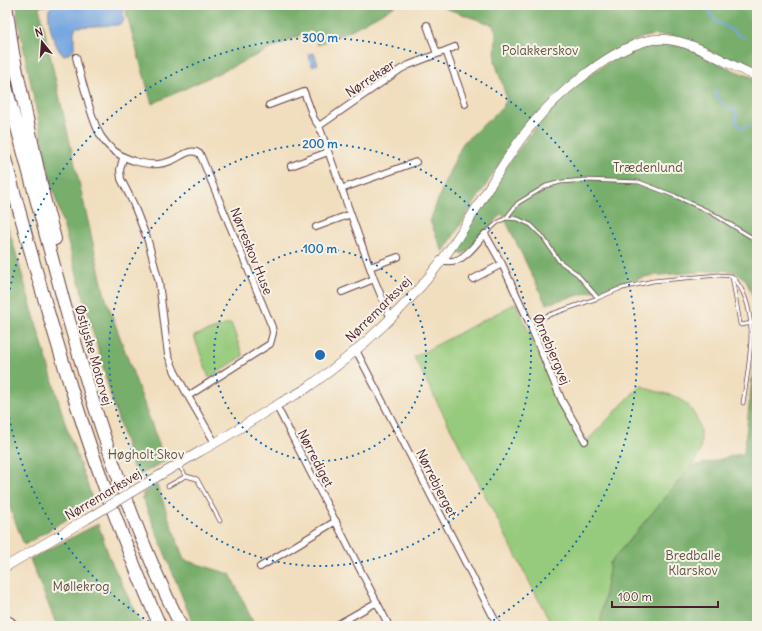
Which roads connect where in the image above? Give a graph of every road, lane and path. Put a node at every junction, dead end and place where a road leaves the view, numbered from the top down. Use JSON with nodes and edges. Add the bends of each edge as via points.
{"nodes":[{"id":1,"x":6,"y":5,"type":"edge"},
{"id":2,"x":427,"y":25,"type":"dead end"},
{"id":3,"x":455,"y":47,"type":"dead end"},
{"id":4,"x":446,"y":50,"type":"junction"},
{"id":5,"x":437,"y":54,"type":"junction"},
{"id":6,"x":76,"y":57,"type":"dead end"},
{"id":7,"x":757,"y":76,"type":"edge"},
{"id":8,"x":5,"y":83,"type":"edge"},
{"id":9,"x":465,"y":104,"type":"dead end"},
{"id":10,"x":269,"y":105,"type":"dead end"},
{"id":11,"x":319,"y":126,"type":"junction"},
{"id":12,"x":328,"y":152,"type":"junction"},
{"id":13,"x":123,"y":158,"type":"junction"},
{"id":14,"x":5,"y":159,"type":"edge"},
{"id":15,"x":416,"y":162,"type":"dead end"},
{"id":16,"x":291,"y":166,"type":"dead end"},
{"id":17,"x":5,"y":188,"type":"edge"},
{"id":18,"x":342,"y":189,"type":"junction"},
{"id":19,"x":350,"y":214,"type":"junction"},
{"id":20,"x":506,"y":218,"type":"junction"},
{"id":21,"x":24,"y":226,"type":"junction"},
{"id":22,"x":316,"y":227,"type":"dead end"},
{"id":23,"x":485,"y":234,"type":"junction"},
{"id":24,"x":757,"y":242,"type":"edge"},
{"id":25,"x":398,"y":257,"type":"dead end"},
{"id":26,"x":442,"y":261,"type":"junction"},
{"id":27,"x":502,"y":264,"type":"junction"},
{"id":28,"x":370,"y":267,"type":"junction"},
{"id":29,"x":732,"y":276,"type":"junction"},
{"id":30,"x":374,"y":279,"type":"junction"},
{"id":31,"x":473,"y":279,"type":"dead end"},
{"id":32,"x":342,"y":292,"type":"dead end"},
{"id":33,"x":598,"y":298,"type":"junction"},
{"id":34,"x":390,"y":319,"type":"junction"},
{"id":35,"x":529,"y":322,"type":"junction"},
{"id":36,"x":752,"y":324,"type":"junction"},
{"id":37,"x":356,"y":350,"type":"junction"},
{"id":38,"x":188,"y":396,"type":"junction"},
{"id":39,"x":743,"y":403,"type":"dead end"},
{"id":40,"x":276,"y":405,"type":"junction"},
{"id":41,"x":585,"y":441,"type":"dead end"},
{"id":42,"x":215,"y":443,"type":"junction"},
{"id":43,"x":110,"y":454,"type":"junction"},
{"id":44,"x":178,"y":464,"type":"junction"},
{"id":45,"x":186,"y":476,"type":"junction"},
{"id":46,"x":168,"y":486,"type":"dead end"},
{"id":47,"x":220,"y":521,"type":"dead end"},
{"id":48,"x":336,"y":521,"type":"junction"},
{"id":49,"x":5,"y":567,"type":"edge"},
{"id":50,"x":260,"y":568,"type":"dead end"},
{"id":51,"x":377,"y":602,"type":"junction"},
{"id":52,"x":5,"y":620,"type":"edge"},
{"id":53,"x":16,"y":626,"type":"edge"},
{"id":54,"x":160,"y":626,"type":"edge"},
{"id":55,"x":181,"y":626,"type":"edge"},
{"id":56,"x":335,"y":626,"type":"edge"},
{"id":57,"x":389,"y":626,"type":"edge"},
{"id":58,"x":498,"y":626,"type":"edge"}],
"edges":[{"from":1,"to":43,"type":"highway","via":[[13,53],[44,198],[94,381]]},
{"from":2,"to":5,"type":"street"},
{"from":3,"to":4,"type":"street","name":"Nørrekær"},
{"from":4,"to":5,"type":"street","name":"Nørrekær"},
{"from":4,"to":9,"type":"street"},
{"from":5,"to":11,"type":"street","name":"Nørrekær","via":[[401,69]]},
{"from":6,"to":13,"type":"street","name":"Nørreskov Huse","via":[[93,123],[106,144]]},
{"from":7,"to":26,"type":"street","name":"Nørremarksvej","via":[[688,45],[673,41],[648,41],[610,57],[571,85],[541,115],[509,156]]},
{"from":8,"to":43,"type":"highway","name":"Østjyske Motorvej","via":[[85,378]]},
{"from":10,"to":11,"type":"street","via":[[304,92]]},
{"from":11,"to":12,"type":"street"},
{"from":12,"to":16,"type":"street"},
{"from":12,"to":18,"type":"street"},
{"from":13,"to":38,"type":"street","via":[[121,179],[148,241],[159,282],[168,355]]},
{"from":13,"to":38,"type":"street","name":"Nørreskov Huse","via":[[148,165],[171,160],[191,150],[196,150],[200,154],[272,327],[270,344]]},
{"from":14,"to":21,"type":"highway"},
{"from":15,"to":18,"type":"street"},
{"from":17,"to":21,"type":"highway","via":[[12,212]]},
{"from":18,"to":19,"type":"street"},
{"from":19,"to":22,"type":"street"},
{"from":19,"to":28,"type":"street"},
{"from":20,"to":23,"type":"lane"},
{"from":20,"to":24,"type":"lane","via":[[518,203],[546,186],[585,180],[639,182],[710,212]]},
{"from":20,"to":33,"type":"lane","via":[[518,219],[531,225],[543,237],[559,261],[577,274]]},
{"from":21,"to":54,"type":"highway","via":[[78,412],[127,548]]},
{"from":23,"to":26,"type":"street","via":[[463,257],[452,262]]},
{"from":23,"to":27,"type":"street","name":"Ørnebjergvej"},
{"from":25,"to":28,"type":"street"},
{"from":26,"to":34,"type":"street","name":"Nørremarksvej"},
{"from":27,"to":31,"type":"street"},
{"from":27,"to":35,"type":"street","name":"Ørnebjergvej"},
{"from":28,"to":30,"type":"street"},
{"from":29,"to":33,"type":"lane","via":[[718,275],[653,282],[619,289]]},
{"from":29,"to":36,"type":"lane","via":[[748,298]]},
{"from":29,"to":36,"type":"lane","via":[[740,324]]},
{"from":30,"to":32,"type":"street"},
{"from":30,"to":34,"type":"street"},
{"from":33,"to":35,"type":"lane"},
{"from":34,"to":37,"type":"street","name":"Nørremarksvej"},
{"from":35,"to":41,"type":"street","name":"Ørnebjergvej","via":[[562,401]]},
{"from":36,"to":39,"type":"lane"},
{"from":37,"to":40,"type":"street","name":"Nørremarksvej","via":[[310,386]]},
{"from":37,"to":58,"type":"street","name":"Nørrebjerget"},
{"from":38,"to":42,"type":"street"},
{"from":40,"to":42,"type":"street","name":"Nørremarksvej"},
{"from":40,"to":48,"type":"street","name":"Nørrediget"},
{"from":42,"to":44,"type":"street","name":"Nørremarksvej"},
{"from":43,"to":55,"type":"highway","name":"Østjyske Motorvej","via":[[143,540]]},
{"from":44,"to":45,"type":"lane"},
{"from":44,"to":49,"type":"street","name":"Nørremarksvej","bridge":true},
{"from":45,"to":46,"type":"lane"},
{"from":45,"to":47,"type":"lane","via":[[197,478]]},
{"from":48,"to":50,"type":"street"},
{"from":48,"to":51,"type":"street","name":"Nørrediget"},
{"from":51,"to":56,"type":"street"},
{"from":51,"to":57,"type":"street","name":"Nørrediget"},
{"from":52,"to":53,"type":"street","via":[[12,621]]}]}
